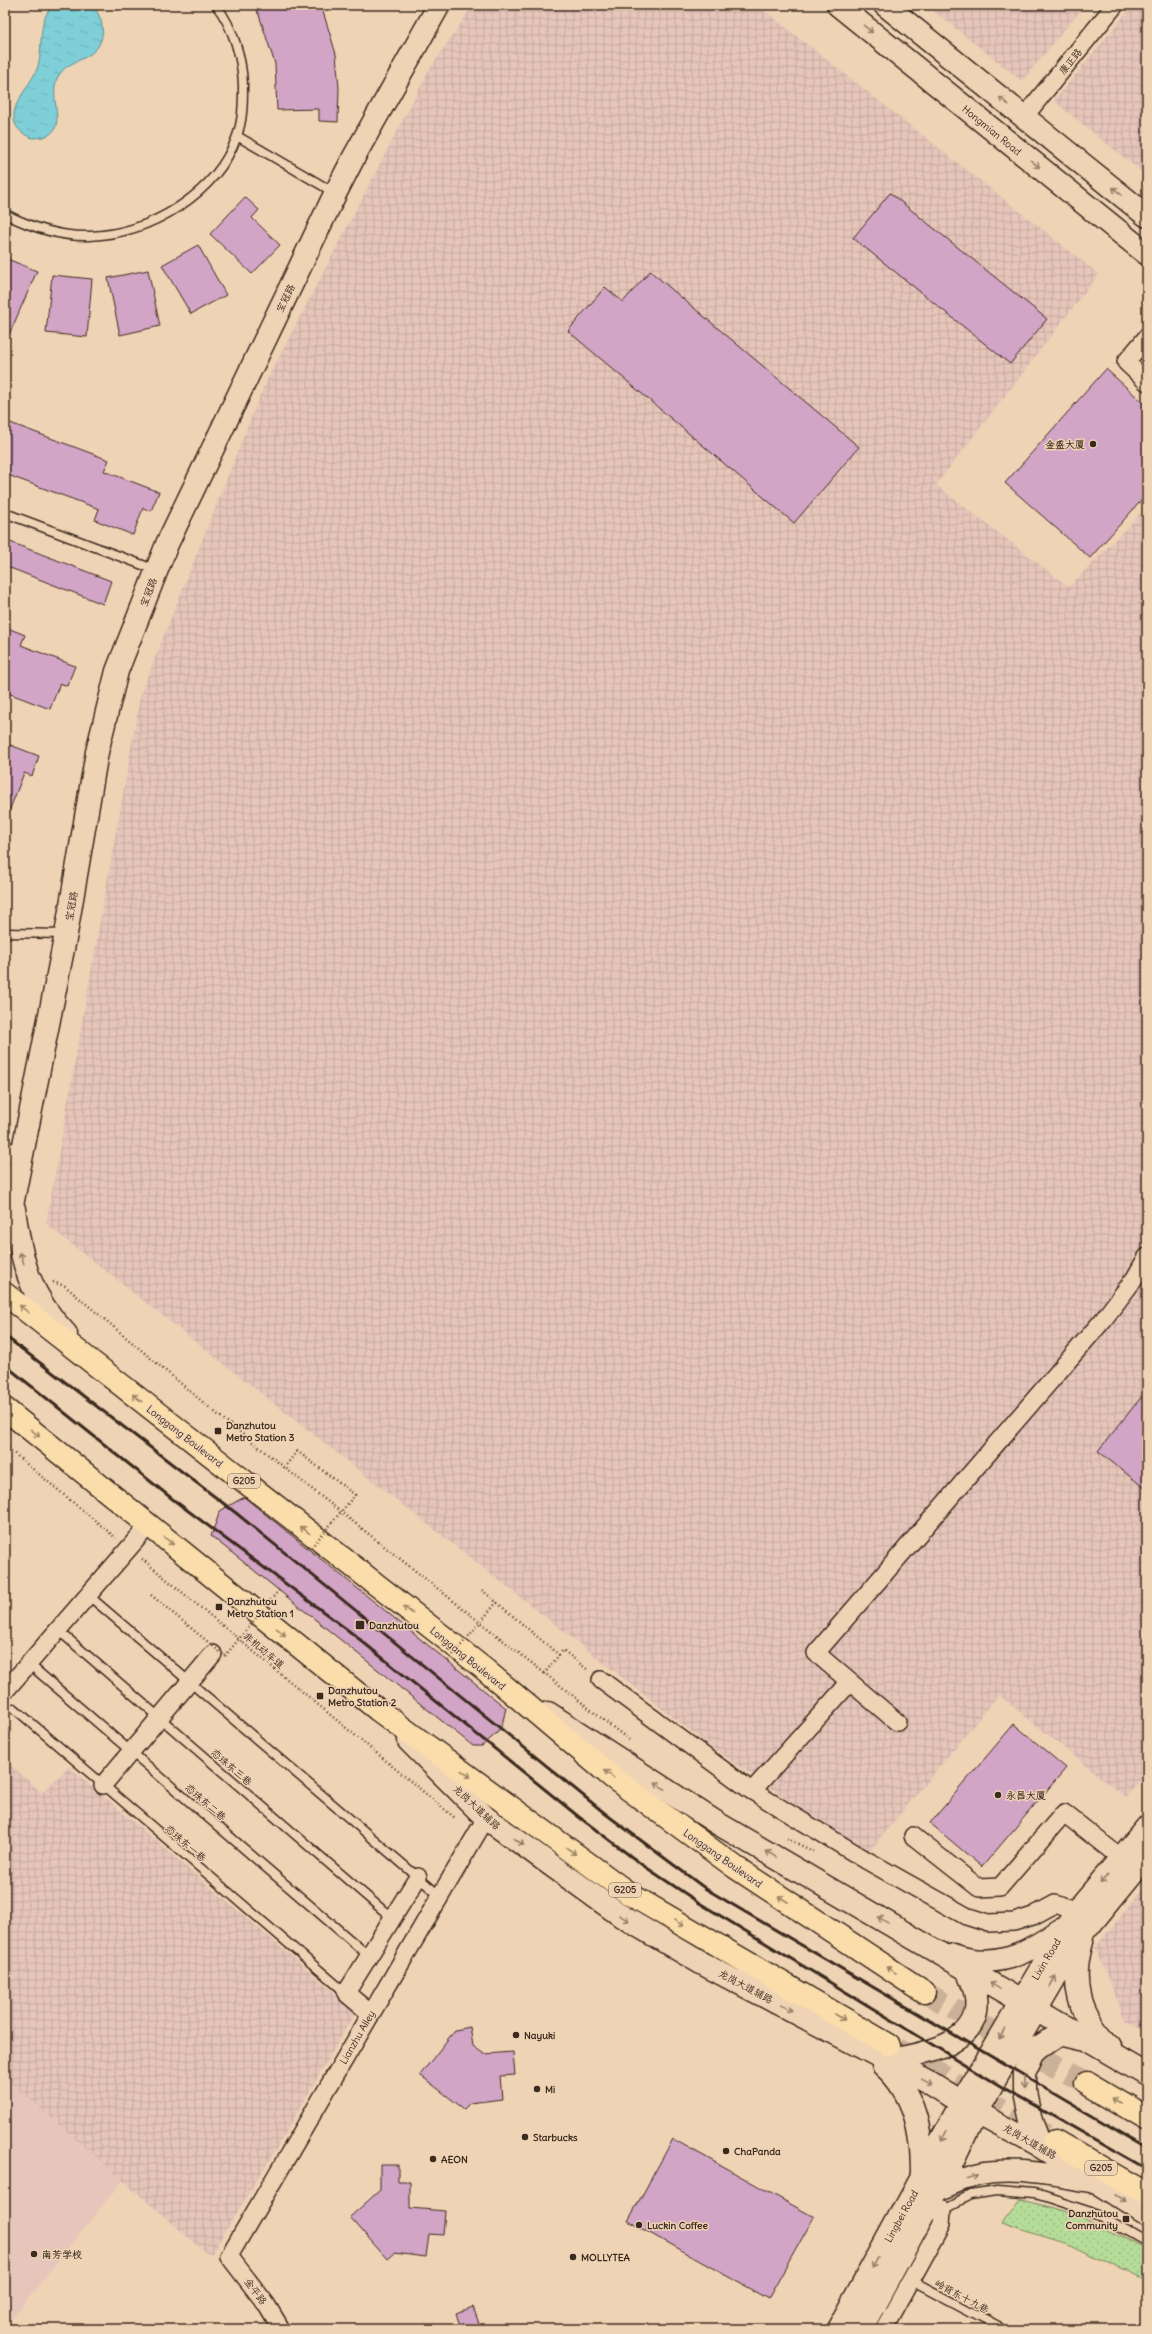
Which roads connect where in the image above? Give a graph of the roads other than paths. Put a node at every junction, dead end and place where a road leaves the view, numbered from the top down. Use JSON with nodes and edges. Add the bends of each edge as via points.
{"nodes":[{"id":1,"x":216,"y":5,"type":"edge"},
{"id":2,"x":439,"y":5,"type":"edge"},
{"id":3,"x":838,"y":5,"type":"edge"},
{"id":4,"x":885,"y":5,"type":"edge"},
{"id":5,"x":1115,"y":5,"type":"edge"},
{"id":6,"x":1024,"y":117,"type":"junction"},
{"id":7,"x":237,"y":136,"type":"junction"},
{"id":8,"x":335,"y":194,"type":"junction"},
{"id":9,"x":5,"y":214,"type":"edge"},
{"id":10,"x":1147,"y":216,"type":"edge"},
{"id":11,"x":1147,"y":254,"type":"edge"},
{"id":12,"x":1147,"y":337,"type":"edge"},
{"id":13,"x":1147,"y":382,"type":"edge"},
{"id":14,"x":5,"y":513,"type":"edge"},
{"id":15,"x":156,"y":571,"type":"junction"},
{"id":16,"x":5,"y":933,"type":"edge"},
{"id":17,"x":66,"y":934,"type":"junction"},
{"id":18,"x":13,"y":1154,"type":"edge"},
{"id":19,"x":9,"y":1204,"type":"edge"},
{"id":20,"x":5,"y":1231,"type":"edge"},
{"id":21,"x":1147,"y":1257,"type":"edge"},
{"id":22,"x":5,"y":1294,"type":"edge"},
{"id":23,"x":99,"y":1368,"type":"junction"},
{"id":24,"x":5,"y":1409,"type":"edge"},
{"id":25,"x":149,"y":1525,"type":"junction"},
{"id":26,"x":88,"y":1596,"type":"junction"},
{"id":27,"x":58,"y":1630,"type":"junction"},
{"id":28,"x":213,"y":1654,"type":"dead end"},
{"id":29,"x":29,"y":1664,"type":"junction"},
{"id":30,"x":483,"y":1668,"type":"junction"},
{"id":31,"x":601,"y":1680,"type":"road end"},
{"id":32,"x":190,"y":1682,"type":"junction"},
{"id":33,"x":850,"y":1682,"type":"junction"},
{"id":34,"x":5,"y":1691,"type":"edge"},
{"id":35,"x":14,"y":1708,"type":"dead end"},
{"id":36,"x":378,"y":1710,"type":"junction"},
{"id":37,"x":161,"y":1718,"type":"junction"},
{"id":38,"x":897,"y":1722,"type":"dead end"},
{"id":39,"x":131,"y":1752,"type":"junction"},
{"id":40,"x":103,"y":1785,"type":"junction"},
{"id":41,"x":752,"y":1791,"type":"junction"},
{"id":42,"x":481,"y":1826,"type":"junction"},
{"id":43,"x":1147,"y":1827,"type":"edge"},
{"id":44,"x":913,"y":1836,"type":"dead end"},
{"id":45,"x":1147,"y":1855,"type":"edge"},
{"id":46,"x":1121,"y":1858,"type":"junction"},
{"id":47,"x":418,"y":1877,"type":"junction"},
{"id":48,"x":440,"y":1896,"type":"junction"},
{"id":49,"x":392,"y":1918,"type":"junction"},
{"id":50,"x":1077,"y":1921,"type":"junction"},
{"id":51,"x":923,"y":1944,"type":"junction"},
{"id":52,"x":369,"y":1956,"type":"junction"},
{"id":53,"x":968,"y":1971,"type":"junction"},
{"id":54,"x":924,"y":1992,"type":"tunnel mouth"},
{"id":55,"x":346,"y":1994,"type":"junction"},
{"id":56,"x":1029,"y":2006,"type":"junction"},
{"id":57,"x":371,"y":2014,"type":"junction"},
{"id":58,"x":1090,"y":2040,"type":"junction"},
{"id":59,"x":881,"y":2053,"type":"junction"},
{"id":60,"x":1126,"y":2062,"type":"junction"},
{"id":61,"x":1147,"y":2075,"type":"edge"},
{"id":62,"x":1086,"y":2084,"type":"tunnel mouth"},
{"id":63,"x":969,"y":2107,"type":"junction"},
{"id":64,"x":1147,"y":2119,"type":"edge"},
{"id":65,"x":1048,"y":2144,"type":"junction"},
{"id":66,"x":1098,"y":2183,"type":"junction"},
{"id":67,"x":934,"y":2192,"type":"junction"},
{"id":68,"x":1147,"y":2194,"type":"edge"},
{"id":69,"x":1147,"y":2215,"type":"edge"},
{"id":70,"x":1147,"y":2242,"type":"edge"},
{"id":71,"x":229,"y":2256,"type":"joint"},
{"id":72,"x":911,"y":2280,"type":"junction"},
{"id":73,"x":890,"y":2327,"type":"edge"},
{"id":74,"x":281,"y":2329,"type":"edge"},
{"id":75,"x":838,"y":2329,"type":"edge"},
{"id":76,"x":861,"y":2329,"type":"edge"},
{"id":77,"x":1004,"y":2329,"type":"edge"}],
"edges":[{"from":1,"to":7,"type":"lane","via":[[235,40],[242,72],[244,104]]},
{"from":2,"to":8,"type":"street","name":"宝冠路"},
{"from":3,"to":11,"type":"street","name":"Hongmian Road","one_way":true},
{"from":6,"to":4,"type":"street","one_way":true},
{"from":5,"to":6,"type":"street","name":"康正路"},
{"from":10,"to":6,"type":"street","one_way":true},
{"from":7,"to":8,"type":"lane"},
{"from":7,"to":9,"type":"lane","via":[[222,164],[202,188],[178,208],[150,223],[121,232],[89,236],[58,234],[28,225]]},
{"from":8,"to":15,"type":"street","name":"宝冠路"},
{"from":12,"to":13,"type":"street","via":[[1126,362]]},
{"from":14,"to":15,"type":"lane"},
{"from":15,"to":17,"type":"street","name":"宝冠路","via":[[117,672],[97,752]]},
{"from":16,"to":17,"type":"lane"},
{"from":17,"to":18,"type":"street","name":"宝冠路"},
{"from":18,"to":19,"type":"street","name":"宝冠路"},
{"from":19,"to":20,"type":"street","name":"宝冠路"},
{"from":23,"to":19,"type":"street","one_way":true,"via":[[49,1317],[33,1290]]},
{"from":21,"to":33,"type":"street","via":[[1135,1278],[1103,1320],[816,1653]]},
{"from":23,"to":22,"type":"highway","name":"Longgang Boulevard","number":"G205","one_way":true},
{"from":30,"to":23,"type":"highway","name":"Longgang Boulevard","number":"G205","one_way":true},
{"from":24,"to":25,"type":"highway","number":"G205","one_way":true},
{"from":25,"to":26,"type":"street"},
{"from":25,"to":36,"type":"highway","number":"G205","one_way":true},
{"from":26,"to":27,"type":"street"},
{"from":26,"to":32,"type":"lane"},
{"from":27,"to":29,"type":"street"},
{"from":27,"to":37,"type":"lane","name":"恋珠东三巷"},
{"from":28,"to":32,"type":"street"},
{"from":29,"to":34,"type":"street"},
{"from":29,"to":39,"type":"lane","name":"恋珠东二巷"},
{"from":51,"to":30,"type":"street","one_way":true,"via":[[711,1819]]},
{"from":54,"to":30,"type":"highway","name":"Longgang Boulevard","number":"G205","one_way":true,"via":[[728,1863],[612,1777]]},
{"from":31,"to":41,"type":"street"},
{"from":32,"to":37,"type":"street"},
{"from":32,"to":47,"type":"lane"},
{"from":33,"to":38,"type":"street"},
{"from":33,"to":41,"type":"street"},
{"from":35,"to":40,"type":"lane","name":"恋珠东一巷"},
{"from":36,"to":42,"type":"street","name":"龙岗大道辅路"},
{"from":36,"to":59,"type":"highway","number":"G205","one_way":true,"via":[[631,1895]]},
{"from":37,"to":39,"type":"street"},
{"from":37,"to":49,"type":"lane","name":"恋珠东三巷"},
{"from":39,"to":40,"type":"street"},
{"from":39,"to":52,"type":"lane","name":"恋珠东二巷"},
{"from":40,"to":55,"type":"lane","name":"恋珠东一巷"},
{"from":41,"to":50,"type":"street","via":[[866,1860],[966,1916],[988,1923],[1014,1922],[1033,1916],[1055,1904]]},
{"from":42,"to":48,"type":"street","name":"Lianzhu Alley"},
{"from":42,"to":59,"type":"street","name":"龙岗大道辅路","one_way":true,"via":[[623,1917],[701,1963]]},
{"from":43,"to":46,"type":"street","name":"Lixin Road"},
{"from":44,"to":46,"type":"street","via":[[979,1888],[1000,1887],[1064,1813]]},
{"from":45,"to":50,"type":"street","name":"Lixin Road"},
{"from":46,"to":50,"type":"street","name":"Lixin Road","one_way":true},
{"from":47,"to":48,"type":"lane"},
{"from":47,"to":49,"type":"street"},
{"from":48,"to":57,"type":"street","name":"Lianzhu Alley"},
{"from":49,"to":52,"type":"street"},
{"from":50,"to":51,"type":"street","via":[[1037,1947],[1004,1959],[983,1961],[958,1957]]},
{"from":50,"to":56,"type":"street","name":"Lixin Road","via":[[1076,1942]]},
{"from":50,"to":60,"type":"street","via":[[1080,1951],[1076,1989],[1084,2015],[1101,2038]]},
{"from":51,"to":53,"type":"street"},
{"from":52,"to":55,"type":"street"},
{"from":56,"to":53,"type":"street","one_way":true},
{"from":53,"to":59,"type":"street","via":[[976,1997],[976,2014],[966,2031],[947,2046],[926,2054]]},
{"from":55,"to":57,"type":"street"},
{"from":56,"to":58,"type":"street"},
{"from":56,"to":63,"type":"street","name":"Lixin Road"},
{"from":57,"to":71,"type":"street","name":"Lianzhu Alley"},
{"from":58,"to":60,"type":"street"},
{"from":58,"to":65,"type":"street","one_way":true,"via":[[1060,2033],[1036,2049],[1025,2073],[1025,2093],[1031,2121]]},
{"from":59,"to":63,"type":"street","name":"龙岗大道辅路","one_way":true},
{"from":59,"to":67,"type":"street","via":[[891,2072],[908,2094],[917,2117],[922,2150]]},
{"from":60,"to":61,"type":"street"},
{"from":64,"to":62,"type":"highway","one_way":true},
{"from":63,"to":65,"type":"street","name":"龙岗大道辅路"},
{"from":63,"to":67,"type":"street","name":"Lingbei Road"},
{"from":65,"to":66,"type":"street","name":"龙岗大道辅路"},
{"from":65,"to":68,"type":"highway","number":"G205"},
{"from":67,"to":66,"type":"street","one_way":true,"via":[[962,2178],[981,2174],[1035,2173]]},
{"from":66,"to":69,"type":"street","name":"龙岗大道辅路","one_way":true},
{"from":67,"to":70,"type":"lane","via":[[970,2195],[997,2191],[1036,2194],[1100,2215]]},
{"from":67,"to":72,"type":"street","via":[[942,2224]]},
{"from":67,"to":75,"type":"street","name":"Lingbei Road","one_way":true},
{"from":67,"to":76,"type":"street","name":"Lingbei Road"},
{"from":71,"to":74,"type":"street","name":"金平路","via":[[266,2304]]},
{"from":72,"to":73,"type":"street"},
{"from":72,"to":77,"type":"lane","name":"岭背东十九巷"}]}
